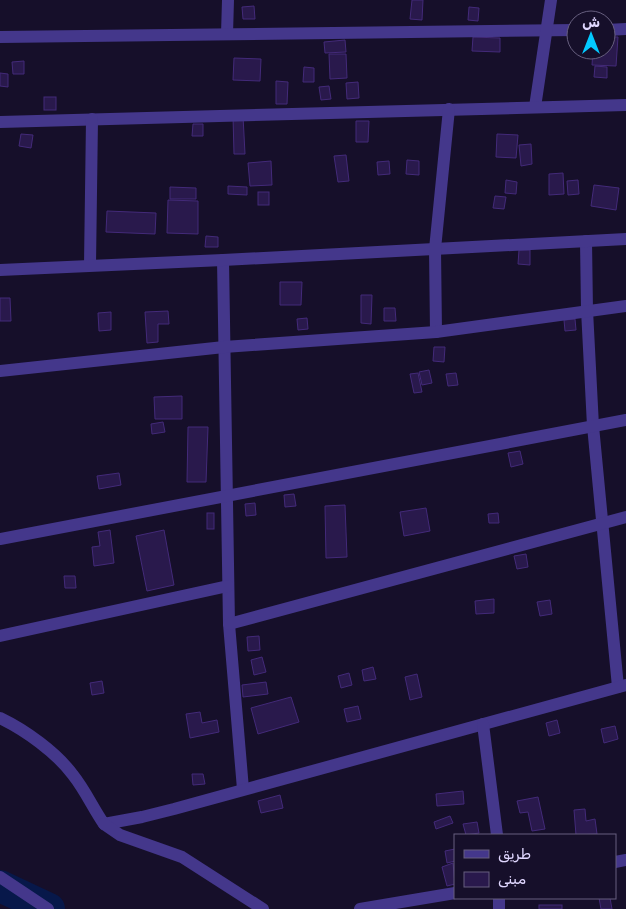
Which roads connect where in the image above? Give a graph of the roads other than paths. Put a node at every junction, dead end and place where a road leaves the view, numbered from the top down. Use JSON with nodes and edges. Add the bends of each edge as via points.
{"nodes":[{"id":1,"x":228,"y":0,"type":"edge"},
{"id":2,"x":551,"y":0,"type":"edge"},
{"id":3,"x":546,"y":30,"type":"junction"},
{"id":4,"x":566,"y":30,"type":"edge"},
{"id":5,"x":227,"y":34,"type":"junction"},
{"id":6,"x":0,"y":37,"type":"edge"},
{"id":7,"x":626,"y":105,"type":"edge"},
{"id":8,"x":535,"y":107,"type":"junction"},
{"id":9,"x":449,"y":110,"type":"junction"},
{"id":10,"x":92,"y":120,"type":"junction"},
{"id":11,"x":0,"y":122,"type":"edge"},
{"id":12,"x":626,"y":239,"type":"edge"},
{"id":13,"x":586,"y":242,"type":"junction"},
{"id":14,"x":435,"y":249,"type":"junction"},
{"id":15,"x":223,"y":260,"type":"junction"},
{"id":16,"x":90,"y":265,"type":"junction"},
{"id":17,"x":0,"y":270,"type":"edge"},
{"id":18,"x":626,"y":306,"type":"edge"},
{"id":19,"x":587,"y":310,"type":"junction"},
{"id":20,"x":436,"y":332,"type":"junction"},
{"id":21,"x":224,"y":347,"type":"junction"},
{"id":22,"x":0,"y":371,"type":"edge"},
{"id":23,"x":626,"y":420,"type":"edge"},
{"id":24,"x":593,"y":426,"type":"junction"},
{"id":25,"x":226,"y":496,"type":"junction"},
{"id":26,"x":626,"y":517,"type":"edge"},
{"id":27,"x":601,"y":523,"type":"junction"},
{"id":28,"x":0,"y":539,"type":"edge"},
{"id":29,"x":228,"y":586,"type":"junction"},
{"id":30,"x":229,"y":624,"type":"junction"},
{"id":31,"x":0,"y":636,"type":"edge"},
{"id":32,"x":622,"y":686,"type":"edge"},
{"id":33,"x":0,"y":718,"type":"edge"},
{"id":34,"x":483,"y":724,"type":"junction"},
{"id":35,"x":243,"y":789,"type":"junction"},
{"id":36,"x":104,"y":824,"type":"junction"},
{"id":37,"x":497,"y":834,"type":"edge"},
{"id":38,"x":0,"y":877,"type":"edge"},
{"id":39,"x":454,"y":893,"type":"edge"},
{"id":40,"x":48,"y":909,"type":"edge"},
{"id":41,"x":263,"y":909,"type":"edge"},
{"id":42,"x":360,"y":909,"type":"edge"}],
"edges":[{"from":1,"to":5,"type":"street"},
{"from":2,"to":3,"type":"street"},
{"from":3,"to":4,"type":"street"},
{"from":3,"to":5,"type":"street"},
{"from":3,"to":8,"type":"street"},
{"from":5,"to":6,"type":"street"},
{"from":7,"to":8,"type":"street"},
{"from":8,"to":9,"type":"street"},
{"from":9,"to":10,"type":"street"},
{"from":9,"to":14,"type":"street"},
{"from":10,"to":11,"type":"street"},
{"from":10,"to":16,"type":"street"},
{"from":12,"to":13,"type":"street"},
{"from":13,"to":14,"type":"street"},
{"from":13,"to":19,"type":"street"},
{"from":14,"to":15,"type":"street"},
{"from":14,"to":20,"type":"street"},
{"from":15,"to":16,"type":"street"},
{"from":15,"to":21,"type":"street"},
{"from":16,"to":17,"type":"street"},
{"from":18,"to":19,"type":"street"},
{"from":19,"to":20,"type":"street"},
{"from":19,"to":24,"type":"street"},
{"from":20,"to":21,"type":"street"},
{"from":21,"to":22,"type":"street"},
{"from":21,"to":25,"type":"street"},
{"from":23,"to":24,"type":"street"},
{"from":24,"to":25,"type":"street"},
{"from":24,"to":27,"type":"street"},
{"from":25,"to":28,"type":"street"},
{"from":25,"to":29,"type":"street"},
{"from":26,"to":27,"type":"street"},
{"from":27,"to":30,"type":"street"},
{"from":27,"to":32,"type":"street"},
{"from":29,"to":30,"type":"street"},
{"from":29,"to":31,"type":"street"},
{"from":30,"to":35,"type":"street"},
{"from":32,"to":34,"type":"street"},
{"from":33,"to":36,"type":"street","via":[[40,743],[74,775]]},
{"from":34,"to":35,"type":"street"},
{"from":34,"to":37,"type":"street"},
{"from":35,"to":36,"type":"street"},
{"from":36,"to":41,"type":"street","via":[[120,835],[182,858]]},
{"from":38,"to":40,"type":"street"},
{"from":39,"to":42,"type":"street"}]}
